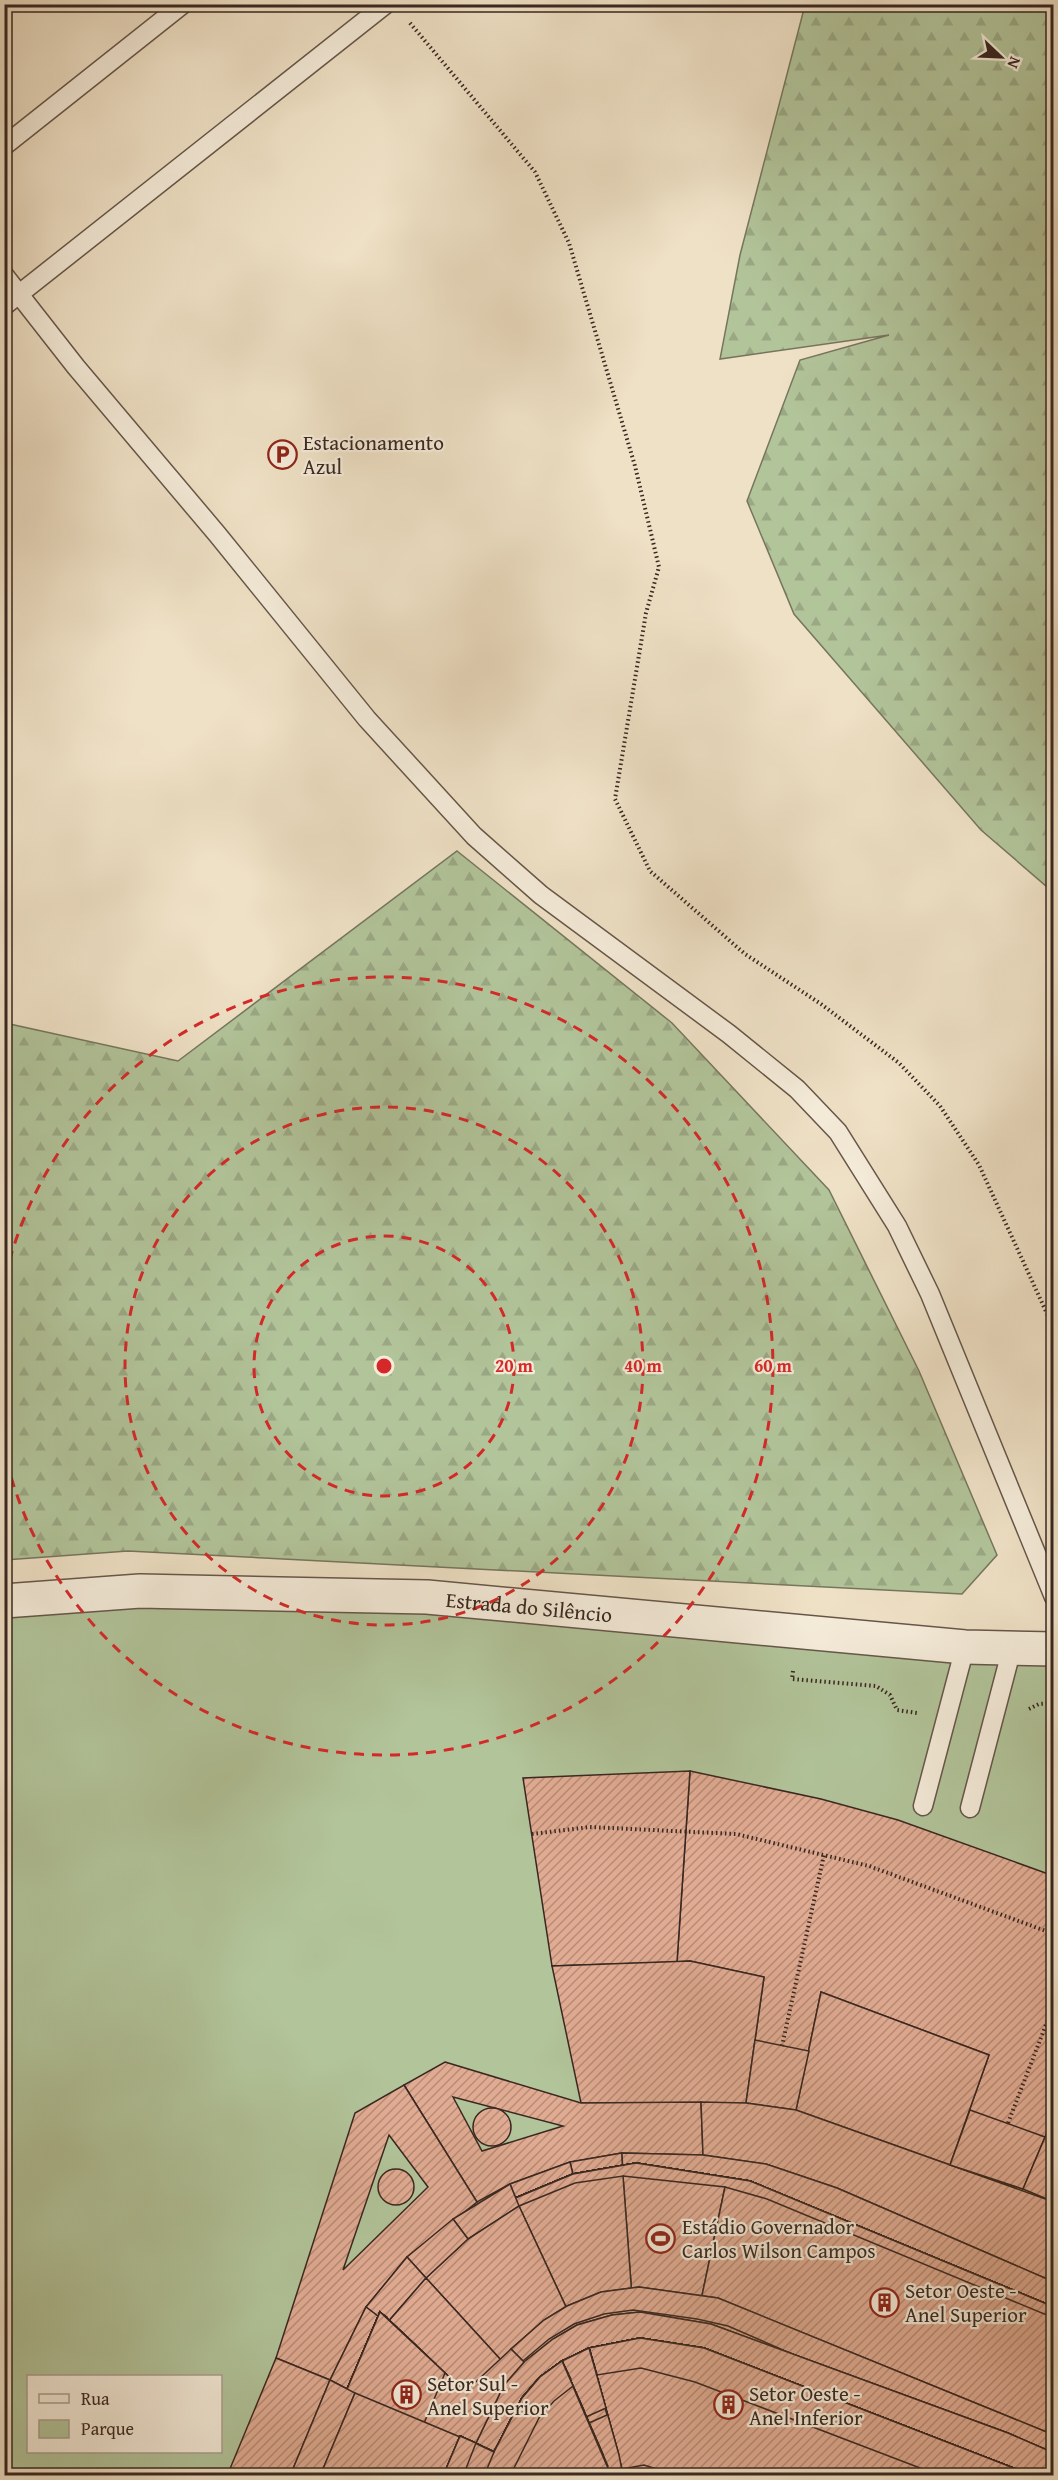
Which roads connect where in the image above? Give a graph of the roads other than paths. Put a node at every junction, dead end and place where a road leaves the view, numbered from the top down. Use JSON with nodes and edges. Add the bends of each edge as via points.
{"nodes":[{"id":1,"x":183,"y":4,"type":"edge"},
{"id":2,"x":386,"y":4,"type":"edge"},
{"id":3,"x":4,"y":146,"type":"edge"},
{"id":4,"x":4,"y":275,"type":"edge"},
{"id":5,"x":20,"y":294,"type":"junction"},
{"id":6,"x":4,"y":306,"type":"edge"},
{"id":7,"x":1053,"y":1597,"type":"edge"},
{"id":8,"x":4,"y":1601,"type":"edge"},
{"id":9,"x":965,"y":1647,"type":"junction"},
{"id":10,"x":1012,"y":1648,"type":"junction"},
{"id":11,"x":1053,"y":1649,"type":"edge"},
{"id":12,"x":923,"y":1806,"type":"dead end"},
{"id":13,"x":970,"y":1808,"type":"dead end"}],
"edges":[{"from":1,"to":3,"type":"lane"},
{"from":2,"to":5,"type":"lane"},
{"from":4,"to":5,"type":"lane"},
{"from":5,"to":6,"type":"lane"},
{"from":5,"to":7,"type":"lane","via":[[367,719],[474,836],[541,895],[797,1089],[838,1132],[897,1226],[930,1294]]},
{"from":8,"to":9,"type":"street","name":"Estrada do Silêncio","via":[[140,1591],[427,1597]]},
{"from":9,"to":10,"type":"street","name":"Estrada do Silêncio"},
{"from":9,"to":12,"type":"lane"},
{"from":10,"to":11,"type":"street","name":"Estrada do Silêncio"},
{"from":10,"to":13,"type":"lane"}]}
